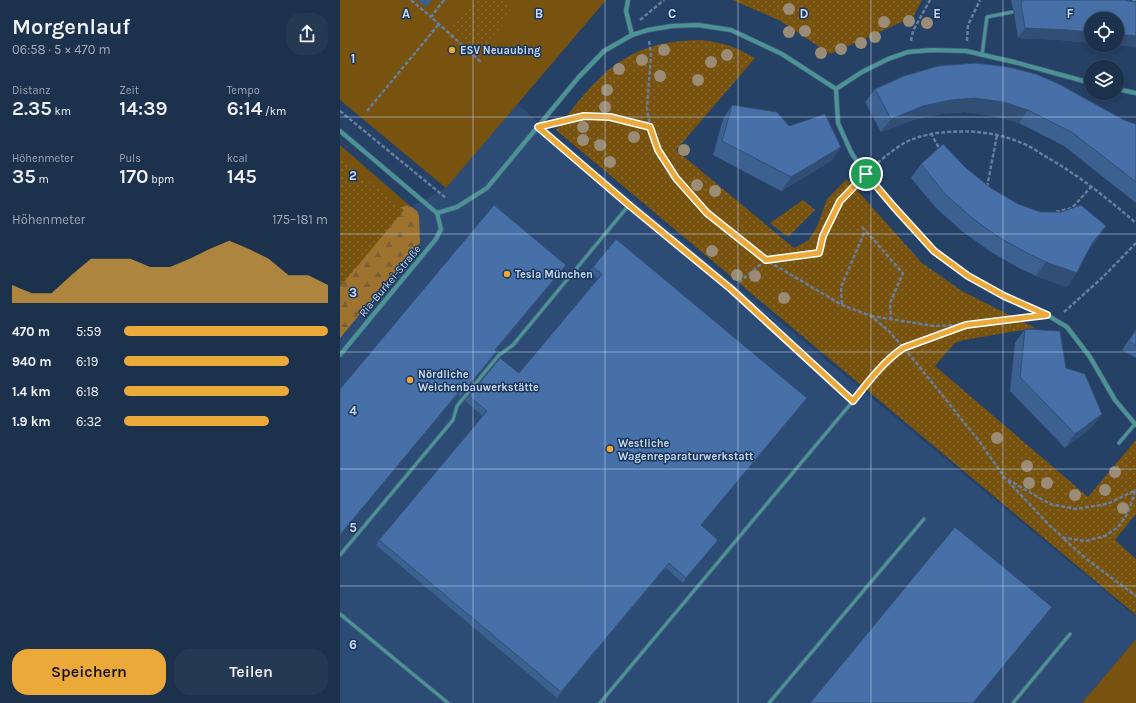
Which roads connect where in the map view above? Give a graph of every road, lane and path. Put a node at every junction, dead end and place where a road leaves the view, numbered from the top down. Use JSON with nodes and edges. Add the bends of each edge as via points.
{"nodes":[{"id":1,"x":411,"y":0,"type":"edge"},
{"id":2,"x":444,"y":0,"type":"edge"},
{"id":3,"x":628,"y":0,"type":"edge"},
{"id":4,"x":664,"y":0,"type":"edge"},
{"id":5,"x":930,"y":0,"type":"edge"},
{"id":6,"x":980,"y":0,"type":"edge"},
{"id":7,"x":1132,"y":0,"type":"edge"},
{"id":8,"x":1136,"y":1,"type":"edge"},
{"id":9,"x":1012,"y":12,"type":"dead end"},
{"id":10,"x":430,"y":17,"type":"junction"},
{"id":11,"x":439,"y":24,"type":"junction"},
{"id":12,"x":631,"y":28,"type":"junction"},
{"id":13,"x":648,"y":30,"type":"junction"},
{"id":14,"x":632,"y":35,"type":"junction"},
{"id":15,"x":966,"y":51,"type":"junction"},
{"id":16,"x":908,"y":52,"type":"junction"},
{"id":17,"x":982,"y":54,"type":"junction"},
{"id":18,"x":482,"y":62,"type":"dead end"},
{"id":19,"x":1084,"y":81,"type":"edge"},
{"id":20,"x":836,"y":89,"type":"junction"},
{"id":21,"x":1124,"y":90,"type":"edge"},
{"id":22,"x":1136,"y":93,"type":"edge"},
{"id":23,"x":340,"y":111,"type":"edge"},
{"id":24,"x":367,"y":111,"type":"dead end"},
{"id":25,"x":538,"y":127,"type":"junction"},
{"id":26,"x":650,"y":127,"type":"junction"},
{"id":27,"x":340,"y":131,"type":"edge"},
{"id":28,"x":931,"y":133,"type":"junction"},
{"id":29,"x":997,"y":135,"type":"junction"},
{"id":30,"x":942,"y":153,"type":"edge"},
{"id":31,"x":866,"y":174,"type":"junction"},
{"id":32,"x":1091,"y":187,"type":"junction"},
{"id":33,"x":986,"y":190,"type":"edge"},
{"id":34,"x":629,"y":205,"type":"junction"},
{"id":35,"x":457,"y":207,"type":"junction"},
{"id":36,"x":1054,"y":212,"type":"edge"},
{"id":37,"x":437,"y":213,"type":"junction"},
{"id":38,"x":1136,"y":224,"type":"edge"},
{"id":39,"x":862,"y":227,"type":"dead end"},
{"id":40,"x":865,"y":231,"type":"junction"},
{"id":41,"x":1136,"y":243,"type":"edge"},
{"id":42,"x":766,"y":260,"type":"junction"},
{"id":43,"x":731,"y":289,"type":"junction"},
{"id":44,"x":842,"y":305,"type":"junction"},
{"id":45,"x":1047,"y":315,"type":"junction"},
{"id":46,"x":871,"y":316,"type":"junction"},
{"id":47,"x":891,"y":320,"type":"junction"},
{"id":48,"x":1055,"y":320,"type":"junction"},
{"id":49,"x":966,"y":325,"type":"junction"},
{"id":50,"x":903,"y":348,"type":"junction"},
{"id":51,"x":340,"y":355,"type":"edge"},
{"id":52,"x":853,"y":401,"type":"junction"},
{"id":53,"x":1136,"y":424,"type":"edge"},
{"id":54,"x":1119,"y":443,"type":"dead end"},
{"id":55,"x":1005,"y":478,"type":"junction"},
{"id":56,"x":1135,"y":490,"type":"edge"},
{"id":57,"x":924,"y":519,"type":"dead end"},
{"id":58,"x":1064,"y":538,"type":"junction"},
{"id":59,"x":340,"y":555,"type":"edge"},
{"id":60,"x":1136,"y":596,"type":"edge"},
{"id":61,"x":340,"y":614,"type":"edge"},
{"id":62,"x":1070,"y":634,"type":"dead end"},
{"id":63,"x":448,"y":703,"type":"edge"},
{"id":64,"x":600,"y":703,"type":"edge"},
{"id":65,"x":769,"y":703,"type":"edge"},
{"id":66,"x":1013,"y":703,"type":"edge"}],
"edges":[{"from":1,"to":10,"type":"path"},
{"from":2,"to":10,"type":"path"},
{"from":3,"to":12,"type":"street","via":[[626,11]]},
{"from":4,"to":12,"type":"path"},
{"from":5,"to":16,"type":"path","via":[[913,30]]},
{"from":6,"to":15,"type":"path","via":[[968,25]]},
{"from":7,"to":8,"type":"path"},
{"from":9,"to":17,"type":"lane","via":[[987,17]]},
{"from":10,"to":11,"type":"path"},
{"from":11,"to":18,"type":"path"},
{"from":11,"to":24,"type":"path"},
{"from":12,"to":14,"type":"street"},
{"from":13,"to":14,"type":"street"},
{"from":13,"to":20,"type":"street","via":[[698,25],[731,30],[782,54]]},
{"from":13,"to":26,"type":"path","via":[[651,54],[647,108]]},
{"from":14,"to":25,"type":"street","via":[[604,51]]},
{"from":15,"to":16,"type":"street"},
{"from":15,"to":17,"type":"street"},
{"from":16,"to":20,"type":"street","via":[[862,72]]},
{"from":17,"to":19,"type":"street"},
{"from":20,"to":31,"type":"street","via":[[838,123],[851,152]]},
{"from":21,"to":22,"type":"street"},
{"from":23,"to":35,"type":"path"},
{"from":25,"to":26,"type":"path","via":[[584,116],[610,117]]},
{"from":25,"to":34,"type":"lane"},
{"from":25,"to":35,"type":"street","via":[[487,188]]},
{"from":26,"to":42,"type":"path","via":[[658,150],[676,178],[707,213]]},
{"from":27,"to":37,"type":"street"},
{"from":28,"to":29,"type":"path","via":[[960,131]]},
{"from":28,"to":30,"type":"path"},
{"from":28,"to":31,"type":"path","via":[[905,143]]},
{"from":29,"to":32,"type":"path","via":[[1023,143]]},
{"from":29,"to":33,"type":"path"},
{"from":31,"to":42,"type":"path","via":[[840,201],[823,236],[819,253]]},
{"from":31,"to":45,"type":"street","via":[[934,251],[968,276]]},
{"from":32,"to":36,"type":"path","via":[[1072,208]]},
{"from":32,"to":38,"type":"path"},
{"from":34,"to":43,"type":"lane"},
{"from":34,"to":59,"type":"lane","via":[[513,346],[499,355],[457,406],[453,420]]},
{"from":35,"to":37,"type":"street"},
{"from":37,"to":51,"type":"street","name":"Ria-Burkei-Straße","via":[[441,229],[436,239]]},
{"from":39,"to":40,"type":"path"},
{"from":40,"to":44,"type":"path","via":[[840,287]]},
{"from":40,"to":47,"type":"path","via":[[902,273],[890,303]]},
{"from":41,"to":48,"type":"path"},
{"from":42,"to":43,"type":"path"},
{"from":42,"to":44,"type":"path"},
{"from":43,"to":52,"type":"lane"},
{"from":44,"to":46,"type":"path"},
{"from":45,"to":48,"type":"street"},
{"from":45,"to":49,"type":"path"},
{"from":46,"to":47,"type":"path"},
{"from":46,"to":50,"type":"path","via":[[889,331]]},
{"from":47,"to":49,"type":"path","via":[[934,326]]},
{"from":48,"to":53,"type":"street","via":[[1067,327],[1090,356],[1116,400]]},
{"from":49,"to":50,"type":"path"},
{"from":50,"to":52,"type":"path","via":[[878,371]]},
{"from":50,"to":55,"type":"path","via":[[979,441]]},
{"from":52,"to":64,"type":"lane"},
{"from":53,"to":54,"type":"lane"},
{"from":55,"to":56,"type":"path","via":[[1050,504],[1076,509],[1107,504]]},
{"from":55,"to":58,"type":"path"},
{"from":56,"to":58,"type":"path","via":[[1126,516],[1118,527],[1105,536],[1086,541]]},
{"from":57,"to":65,"type":"lane"},
{"from":58,"to":60,"type":"path","via":[[1089,561]]},
{"from":61,"to":63,"type":"lane"},
{"from":62,"to":66,"type":"lane"}]}
